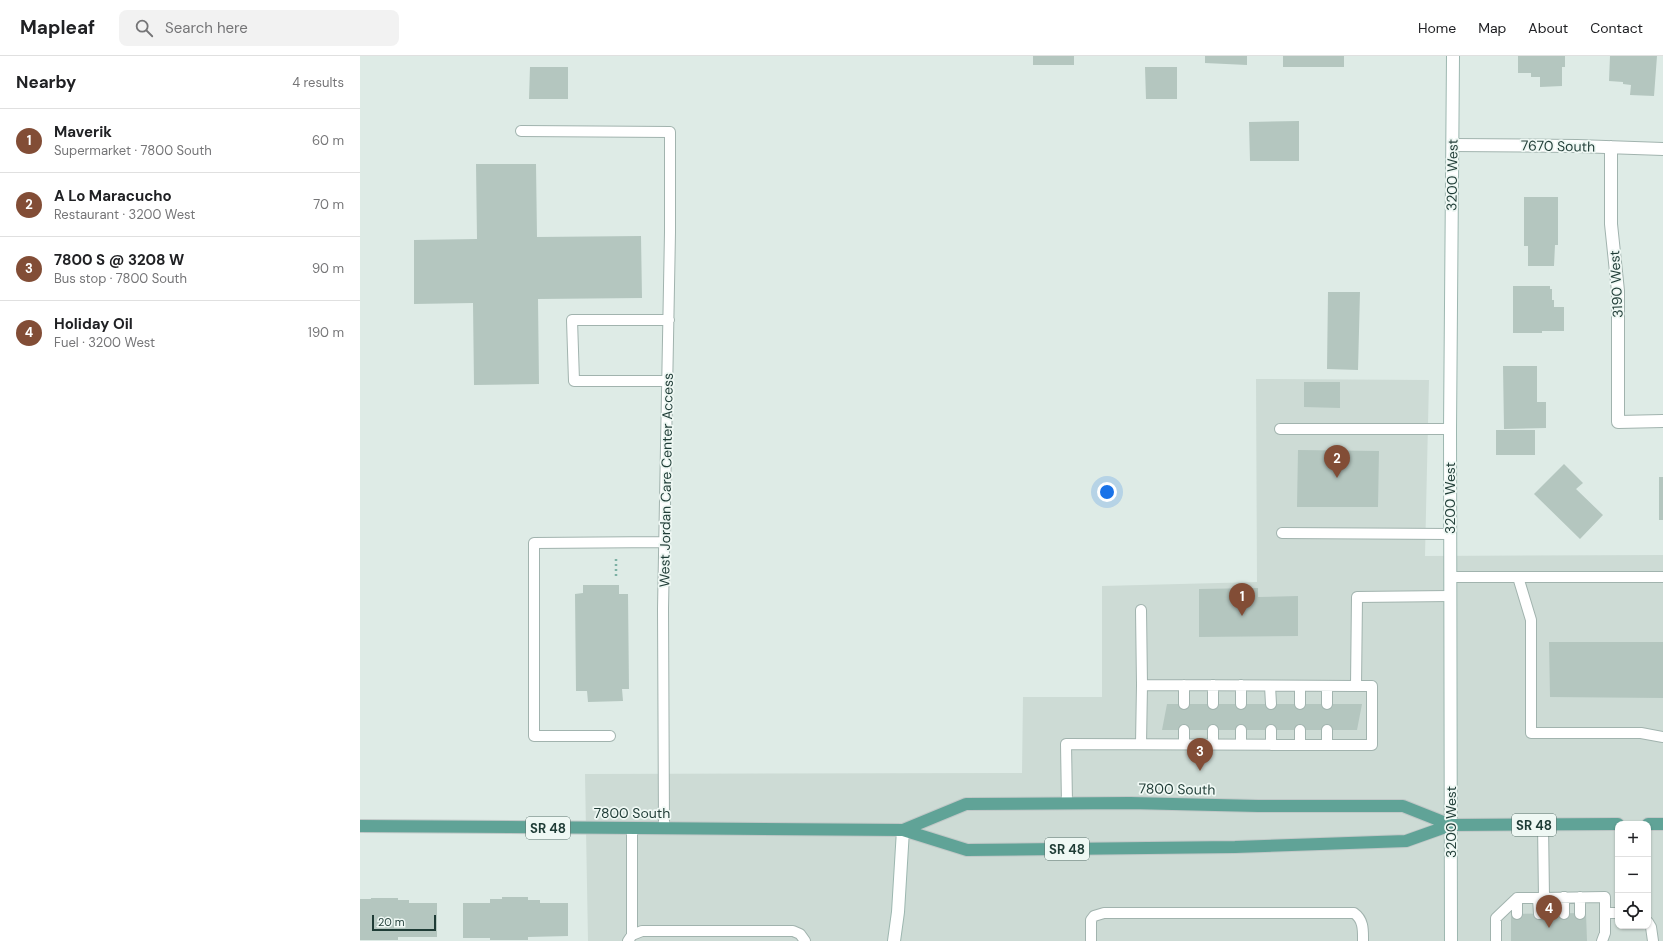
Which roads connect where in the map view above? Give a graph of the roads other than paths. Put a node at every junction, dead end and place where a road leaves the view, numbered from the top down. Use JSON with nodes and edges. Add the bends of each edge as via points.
{"nodes":[{"id":1,"x":1453,"y":56,"type":"edge"},
{"id":2,"x":521,"y":131,"type":"dead end"},
{"id":3,"x":1453,"y":145,"type":"junction"},
{"id":4,"x":1611,"y":147,"type":"junction"},
{"id":5,"x":1663,"y":149,"type":"edge"},
{"id":6,"x":669,"y":320,"type":"junction"},
{"id":7,"x":668,"y":380,"type":"junction"},
{"id":8,"x":1663,"y":422,"type":"edge"},
{"id":9,"x":1280,"y":429,"type":"dead end"},
{"id":10,"x":1450,"y":429,"type":"junction"},
{"id":11,"x":1282,"y":533,"type":"dead end"},
{"id":12,"x":1450,"y":534,"type":"junction"},
{"id":13,"x":664,"y":542,"type":"junction"},
{"id":14,"x":1450,"y":577,"type":"junction"},
{"id":15,"x":1518,"y":577,"type":"junction"},
{"id":16,"x":1663,"y":577,"type":"edge"},
{"id":17,"x":1450,"y":596,"type":"junction"},
{"id":18,"x":1141,"y":610,"type":"dead end"},
{"id":19,"x":1142,"y":685,"type":"junction"},
{"id":20,"x":1184,"y":685,"type":"junction"},
{"id":21,"x":1213,"y":685,"type":"junction"},
{"id":22,"x":1242,"y":685,"type":"junction"},
{"id":23,"x":1270,"y":686,"type":"junction"},
{"id":24,"x":1300,"y":686,"type":"junction"},
{"id":25,"x":1327,"y":686,"type":"junction"},
{"id":26,"x":1356,"y":686,"type":"junction"},
{"id":27,"x":1184,"y":704,"type":"dead end"},
{"id":28,"x":1213,"y":704,"type":"dead end"},
{"id":29,"x":1242,"y":704,"type":"dead end"},
{"id":30,"x":1271,"y":704,"type":"dead end"},
{"id":31,"x":1300,"y":704,"type":"dead end"},
{"id":32,"x":1327,"y":704,"type":"dead end"},
{"id":33,"x":1184,"y":730,"type":"dead end"},
{"id":34,"x":1213,"y":730,"type":"dead end"},
{"id":35,"x":1242,"y":730,"type":"dead end"},
{"id":36,"x":1271,"y":730,"type":"dead end"},
{"id":37,"x":1300,"y":730,"type":"dead end"},
{"id":38,"x":1327,"y":730,"type":"dead end"},
{"id":39,"x":610,"y":736,"type":"dead end"},
{"id":40,"x":1663,"y":737,"type":"edge"},
{"id":41,"x":1141,"y":744,"type":"junction"},
{"id":42,"x":1184,"y":744,"type":"junction"},
{"id":43,"x":1213,"y":744,"type":"junction"},
{"id":44,"x":1242,"y":744,"type":"junction"},
{"id":45,"x":1271,"y":745,"type":"junction"},
{"id":46,"x":1300,"y":745,"type":"junction"},
{"id":47,"x":1327,"y":745,"type":"junction"},
{"id":48,"x":1067,"y":803,"type":"junction"},
{"id":49,"x":1615,"y":824,"type":"edge"},
{"id":50,"x":1651,"y":824,"type":"edge"},
{"id":51,"x":1663,"y":824,"type":"edge"},
{"id":52,"x":1451,"y":825,"type":"junction"},
{"id":53,"x":1543,"y":825,"type":"junction"},
{"id":54,"x":360,"y":826,"type":"edge"},
{"id":55,"x":632,"y":828,"type":"junction"},
{"id":56,"x":664,"y":828,"type":"junction"},
{"id":57,"x":903,"y":830,"type":"junction"},
{"id":58,"x":1564,"y":897,"type":"junction"},
{"id":59,"x":1580,"y":897,"type":"junction"},
{"id":60,"x":1517,"y":898,"type":"junction"},
{"id":61,"x":1541,"y":898,"type":"junction"},
{"id":62,"x":1605,"y":913,"type":"junction"},
{"id":63,"x":1615,"y":913,"type":"edge"},
{"id":64,"x":1517,"y":914,"type":"dead end"},
{"id":65,"x":1539,"y":914,"type":"dead end"},
{"id":66,"x":1564,"y":914,"type":"dead end"},
{"id":67,"x":1580,"y":914,"type":"dead end"},
{"id":68,"x":1651,"y":927,"type":"edge"},
{"id":69,"x":630,"y":938,"type":"edge"},
{"id":70,"x":1605,"y":938,"type":"edge"},
{"id":71,"x":805,"y":941,"type":"edge"},
{"id":72,"x":894,"y":941,"type":"edge"},
{"id":73,"x":1091,"y":941,"type":"edge"},
{"id":74,"x":1363,"y":941,"type":"edge"},
{"id":75,"x":1451,"y":941,"type":"edge"},
{"id":76,"x":1496,"y":941,"type":"edge"},
{"id":77,"x":1653,"y":941,"type":"edge"}],
"edges":[{"from":1,"to":3,"type":"street","name":"3200 West"},
{"from":2,"to":6,"type":"lane","name":"West Jordan Care Center Access","via":[[670,132]]},
{"from":3,"to":4,"type":"street","name":"7670 South"},
{"from":3,"to":10,"type":"street","name":"3200 West"},
{"from":4,"to":5,"type":"street","name":"7670 South"},
{"from":4,"to":8,"type":"street","name":"3190 West","via":[[1611,224],[1618,291],[1618,422]]},
{"from":6,"to":7,"type":"lane","name":"West Jordan Care Center Access"},
{"from":6,"to":7,"type":"lane","via":[[572,320],[574,380]]},
{"from":7,"to":13,"type":"lane","name":"West Jordan Care Center Access"},
{"from":9,"to":10,"type":"lane"},
{"from":10,"to":12,"type":"street","name":"3200 West"},
{"from":11,"to":12,"type":"lane"},
{"from":12,"to":14,"type":"street","name":"3200 West"},
{"from":13,"to":39,"type":"lane","via":[[534,543],[534,736]]},
{"from":13,"to":56,"type":"lane","name":"West Jordan Care Center Access"},
{"from":14,"to":15,"type":"lane"},
{"from":14,"to":17,"type":"street","name":"3200 West"},
{"from":15,"to":16,"type":"lane"},
{"from":15,"to":40,"type":"lane","via":[[1531,620],[1531,733],[1641,733]]},
{"from":17,"to":26,"type":"lane","via":[[1357,597]]},
{"from":17,"to":52,"type":"street","name":"3200 West"},
{"from":18,"to":19,"type":"lane"},
{"from":19,"to":20,"type":"lane"},
{"from":19,"to":41,"type":"lane"},
{"from":20,"to":21,"type":"lane"},
{"from":20,"to":27,"type":"lane"},
{"from":21,"to":22,"type":"lane"},
{"from":21,"to":28,"type":"lane"},
{"from":22,"to":23,"type":"lane"},
{"from":22,"to":29,"type":"lane"},
{"from":23,"to":24,"type":"lane"},
{"from":23,"to":30,"type":"lane"},
{"from":24,"to":25,"type":"lane"},
{"from":24,"to":31,"type":"lane"},
{"from":25,"to":26,"type":"lane"},
{"from":25,"to":32,"type":"lane"},
{"from":26,"to":47,"type":"lane","via":[[1372,686],[1372,745]]},
{"from":33,"to":42,"type":"lane"},
{"from":34,"to":43,"type":"lane"},
{"from":35,"to":44,"type":"lane"},
{"from":36,"to":45,"type":"lane"},
{"from":37,"to":46,"type":"lane"},
{"from":38,"to":47,"type":"lane"},
{"from":41,"to":42,"type":"lane"},
{"from":41,"to":48,"type":"lane","via":[[1066,744]]},
{"from":42,"to":43,"type":"lane"},
{"from":43,"to":44,"type":"lane"},
{"from":44,"to":45,"type":"lane"},
{"from":45,"to":46,"type":"lane"},
{"from":46,"to":47,"type":"lane"},
{"from":48,"to":52,"type":"main road","name":"7800 South","number":"SR 48","via":[[1403,806]]},
{"from":48,"to":57,"type":"main road","name":"7800 South","number":"SR 48","via":[[966,804]]},
{"from":49,"to":53,"type":"main road","name":"7800 South","number":"SR 48"},
{"from":50,"to":51,"type":"main road"},
{"from":52,"to":53,"type":"main road","name":"7800 South","number":"SR 48"},
{"from":52,"to":57,"type":"main road","name":"7800 South","number":"SR 48","via":[[1406,841],[1085,849],[967,850]]},
{"from":52,"to":75,"type":"street","name":"3200 West"},
{"from":53,"to":61,"type":"lane"},
{"from":54,"to":55,"type":"main road","name":"7800 South","number":"SR 48"},
{"from":55,"to":56,"type":"main road","name":"7800 South","number":"SR 48"},
{"from":55,"to":69,"type":"lane"},
{"from":56,"to":57,"type":"main road","name":"7800 South","number":"SR 48"},
{"from":57,"to":72,"type":"street"},
{"from":58,"to":59,"type":"lane"},
{"from":58,"to":61,"type":"lane"},
{"from":58,"to":66,"type":"lane"},
{"from":59,"to":62,"type":"lane","via":[[1605,897]]},
{"from":59,"to":67,"type":"lane"},
{"from":60,"to":61,"type":"lane"},
{"from":60,"to":64,"type":"lane"},
{"from":60,"to":76,"type":"lane","via":[[1496,918]]},
{"from":61,"to":65,"type":"lane"},
{"from":62,"to":63,"type":"lane"},
{"from":62,"to":70,"type":"lane"},
{"from":68,"to":77,"type":"lane"},
{"from":69,"to":71,"type":"lane","via":[[642,931],[793,931],[800,934]]},
{"from":73,"to":74,"type":"lane","via":[[1091,920],[1094,916],[1104,913],[1354,914],[1363,926]]}]}
